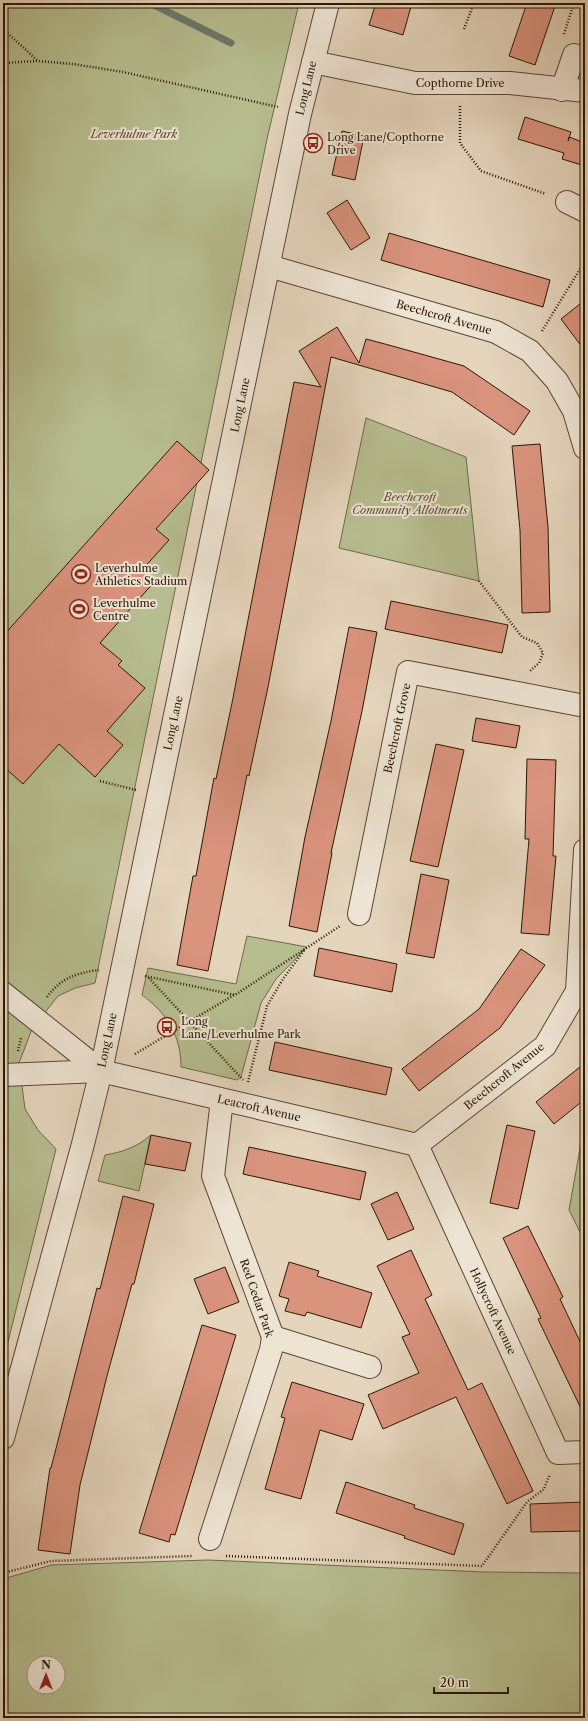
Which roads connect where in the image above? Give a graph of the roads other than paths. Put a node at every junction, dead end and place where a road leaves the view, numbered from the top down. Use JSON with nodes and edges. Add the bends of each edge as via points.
{"nodes":[{"id":1,"x":328,"y":3,"type":"edge"},
{"id":2,"x":574,"y":55,"type":"dead end"},
{"id":3,"x":313,"y":62,"type":"junction"},
{"id":4,"x":562,"y":90,"type":"junction"},
{"id":5,"x":585,"y":91,"type":"edge"},
{"id":6,"x":269,"y":266,"type":"junction"},
{"id":7,"x":585,"y":448,"type":"edge"},
{"id":8,"x":585,"y":706,"type":"edge"},
{"id":9,"x":585,"y":850,"type":"edge"},
{"id":10,"x":359,"y":914,"type":"road end"},
{"id":11,"x":3,"y":993,"type":"edge"},
{"id":12,"x":103,"y":1072,"type":"junction"},
{"id":13,"x":10,"y":1075,"type":"edge"},
{"id":14,"x":222,"y":1100,"type":"junction"},
{"id":15,"x":417,"y":1145,"type":"junction"},
{"id":16,"x":273,"y":1337,"type":"junction"},
{"id":17,"x":370,"y":1367,"type":"dead end"},
{"id":18,"x":3,"y":1438,"type":"edge"},
{"id":19,"x":585,"y":1452,"type":"edge"},
{"id":20,"x":205,"y":1548,"type":"road end"}],
"edges":[{"from":1,"to":3,"type":"street","name":"Long Lane"},
{"from":2,"to":4,"type":"street"},
{"from":3,"to":4,"type":"street","name":"Copthorne Drive","via":[[415,83],[510,83]]},
{"from":3,"to":6,"type":"street","name":"Long Lane"},
{"from":4,"to":5,"type":"street","name":"Copthorne Drive"},
{"from":6,"to":7,"type":"street","name":"Beechcroft Avenue","via":[[496,332],[530,351],[558,381],[574,410]]},
{"from":6,"to":12,"type":"street","name":"Long Lane","via":[[121,972]]},
{"from":8,"to":10,"type":"street","name":"Beechcroft Grove","via":[[408,672]]},
{"from":9,"to":15,"type":"street","name":"Beechcroft Avenue","via":[[577,991],[545,1046]]},
{"from":11,"to":12,"type":"street"},
{"from":12,"to":13,"type":"street"},
{"from":12,"to":14,"type":"street","name":"Leacroft Avenue"},
{"from":12,"to":18,"type":"street","name":"Long Lane"},
{"from":14,"to":15,"type":"street","name":"Leacroft Avenue"},
{"from":14,"to":16,"type":"street","name":"Red Cedar Park","via":[[213,1176]]},
{"from":15,"to":19,"type":"street","name":"Hollycroft Avenue","via":[[558,1453]]},
{"from":16,"to":17,"type":"street"},
{"from":16,"to":20,"type":"street","name":"Red Cedar Park","via":[[271,1350]]}]}
